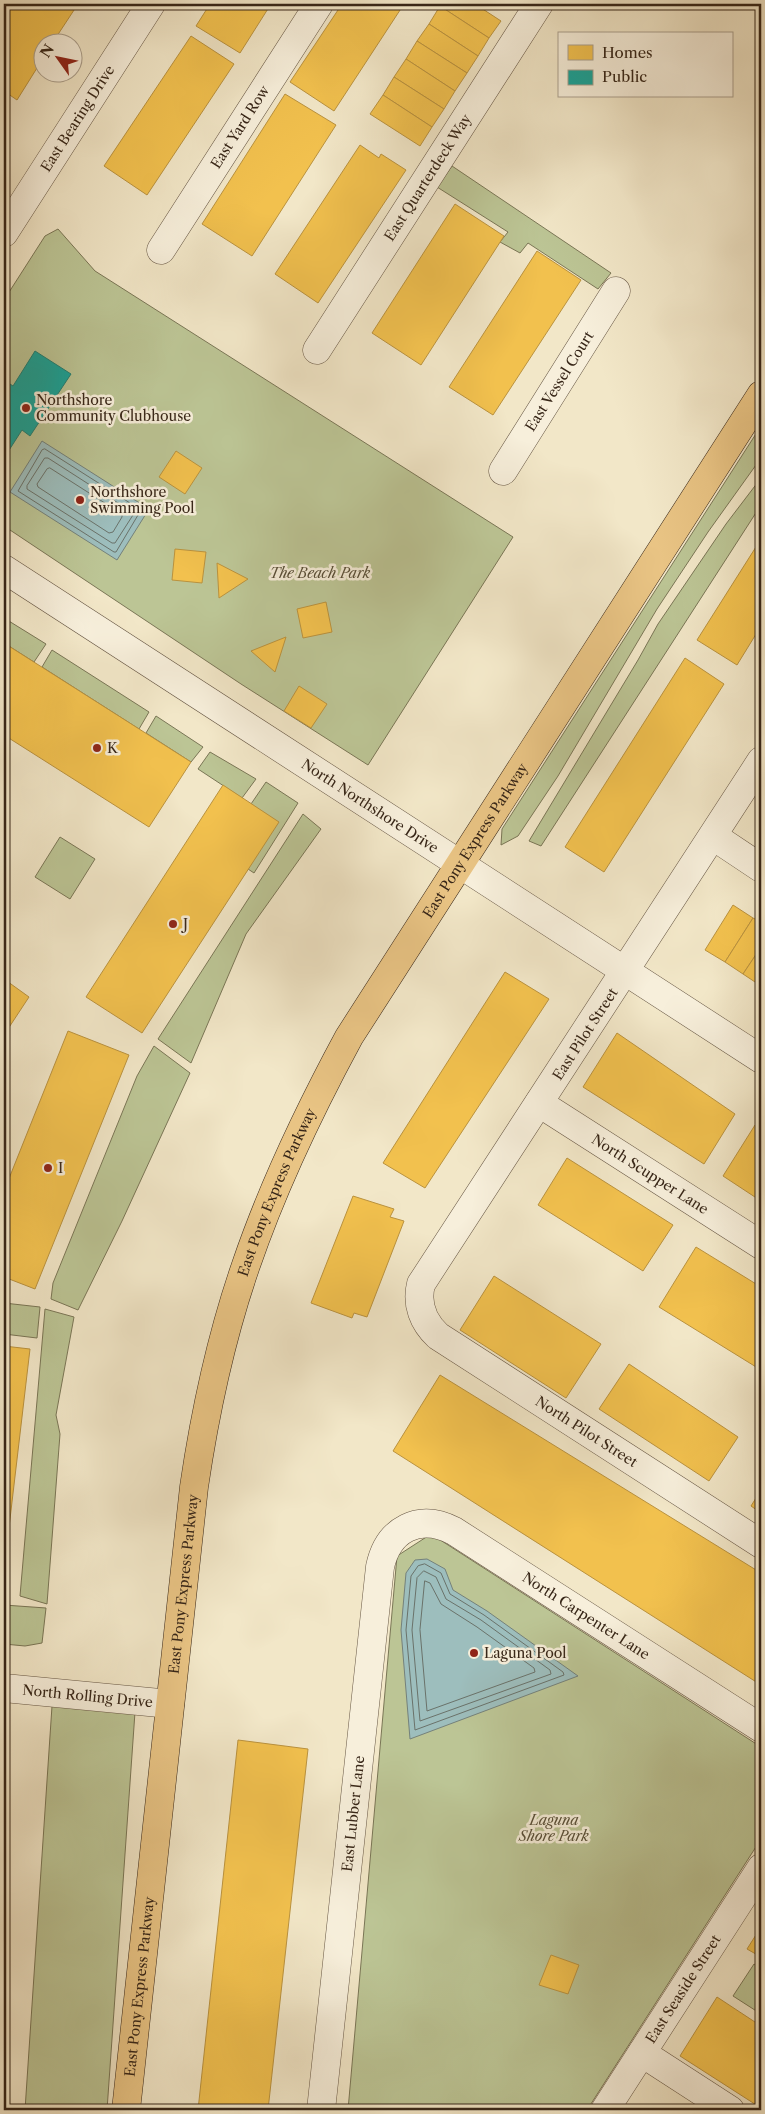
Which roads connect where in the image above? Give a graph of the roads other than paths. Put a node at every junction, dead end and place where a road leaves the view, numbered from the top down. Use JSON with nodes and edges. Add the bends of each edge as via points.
{"nodes":[{"id":1,"x":151,"y":4,"type":"edge"},
{"id":2,"x":319,"y":4,"type":"edge"},
{"id":3,"x":539,"y":4,"type":"edge"},
{"id":4,"x":4,"y":233,"type":"edge"},
{"id":5,"x":161,"y":250,"type":"dead end"},
{"id":6,"x":616,"y":291,"type":"dead end"},
{"id":7,"x":316,"y":350,"type":"dead end"},
{"id":8,"x":761,"y":395,"type":"edge"},
{"id":9,"x":503,"y":471,"type":"dead end"},
{"id":10,"x":4,"y":569,"type":"edge"},
{"id":11,"x":761,"y":761,"type":"edge"},
{"id":12,"x":713,"y":836,"type":"junction"},
{"id":13,"x":460,"y":863,"type":"junction"},
{"id":14,"x":761,"y":868,"type":"edge"},
{"id":15,"x":626,"y":972,"type":"junction"},
{"id":16,"x":761,"y":1058,"type":"edge"},
{"id":17,"x":539,"y":1104,"type":"junction"},
{"id":18,"x":761,"y":1245,"type":"edge"},
{"id":19,"x":421,"y":1310,"type":"joint"},
{"id":20,"x":406,"y":1528,"type":"joint"},
{"id":21,"x":761,"y":1544,"type":"edge"},
{"id":22,"x":4,"y":1688,"type":"edge"},
{"id":23,"x":170,"y":1704,"type":"junction"},
{"id":24,"x":761,"y":1728,"type":"edge"},
{"id":25,"x":761,"y":1868,"type":"edge"},
{"id":26,"x":642,"y":2053,"type":"junction"},
{"id":27,"x":126,"y":2110,"type":"edge"},
{"id":28,"x":321,"y":2110,"type":"edge"},
{"id":29,"x":605,"y":2110,"type":"edge"},
{"id":30,"x":730,"y":2110,"type":"edge"}],
"edges":[{"from":1,"to":4,"type":"street","name":"East Bearing Drive"},
{"from":2,"to":5,"type":"street","name":"East Yard Row"},
{"from":3,"to":7,"type":"street","name":"East Quarterdeck Way"},
{"from":6,"to":9,"type":"street","name":"East Vessel Court"},
{"from":8,"to":13,"type":"main road","name":"East Pony Express Parkway"},
{"from":10,"to":13,"type":"street","name":"North Northshore Drive"},
{"from":11,"to":12,"type":"street","name":"East Pilot Street"},
{"from":12,"to":14,"type":"street"},
{"from":12,"to":15,"type":"street","name":"East Pilot Street"},
{"from":13,"to":15,"type":"street","name":"North Northshore Drive"},
{"from":13,"to":23,"type":"main road","name":"East Pony Express Parkway","via":[[330,1072],[286,1163],[245,1267],[202,1431]]},
{"from":15,"to":16,"type":"street","name":"North Northshore Drive"},
{"from":15,"to":17,"type":"street","name":"East Pilot Street"},
{"from":17,"to":18,"type":"street","name":"North Scupper Lane"},
{"from":17,"to":19,"type":"street","name":"East Pilot Street","via":[[421,1284]]},
{"from":19,"to":21,"type":"street","name":"North Pilot Street","via":[[430,1329],[438,1336]]},
{"from":20,"to":24,"type":"street","name":"North Carpenter Lane","via":[[431,1523],[454,1531]]},
{"from":20,"to":28,"type":"street","name":"East Lubber Lane","via":[[388,1544],[380,1567]]},
{"from":22,"to":23,"type":"street","name":"North Rolling Drive"},
{"from":23,"to":27,"type":"main road","name":"East Pony Express Parkway"},
{"from":25,"to":26,"type":"street","name":"East Seaside Street"},
{"from":26,"to":29,"type":"street","name":"East Seaside Street"},
{"from":26,"to":30,"type":"street"}]}
